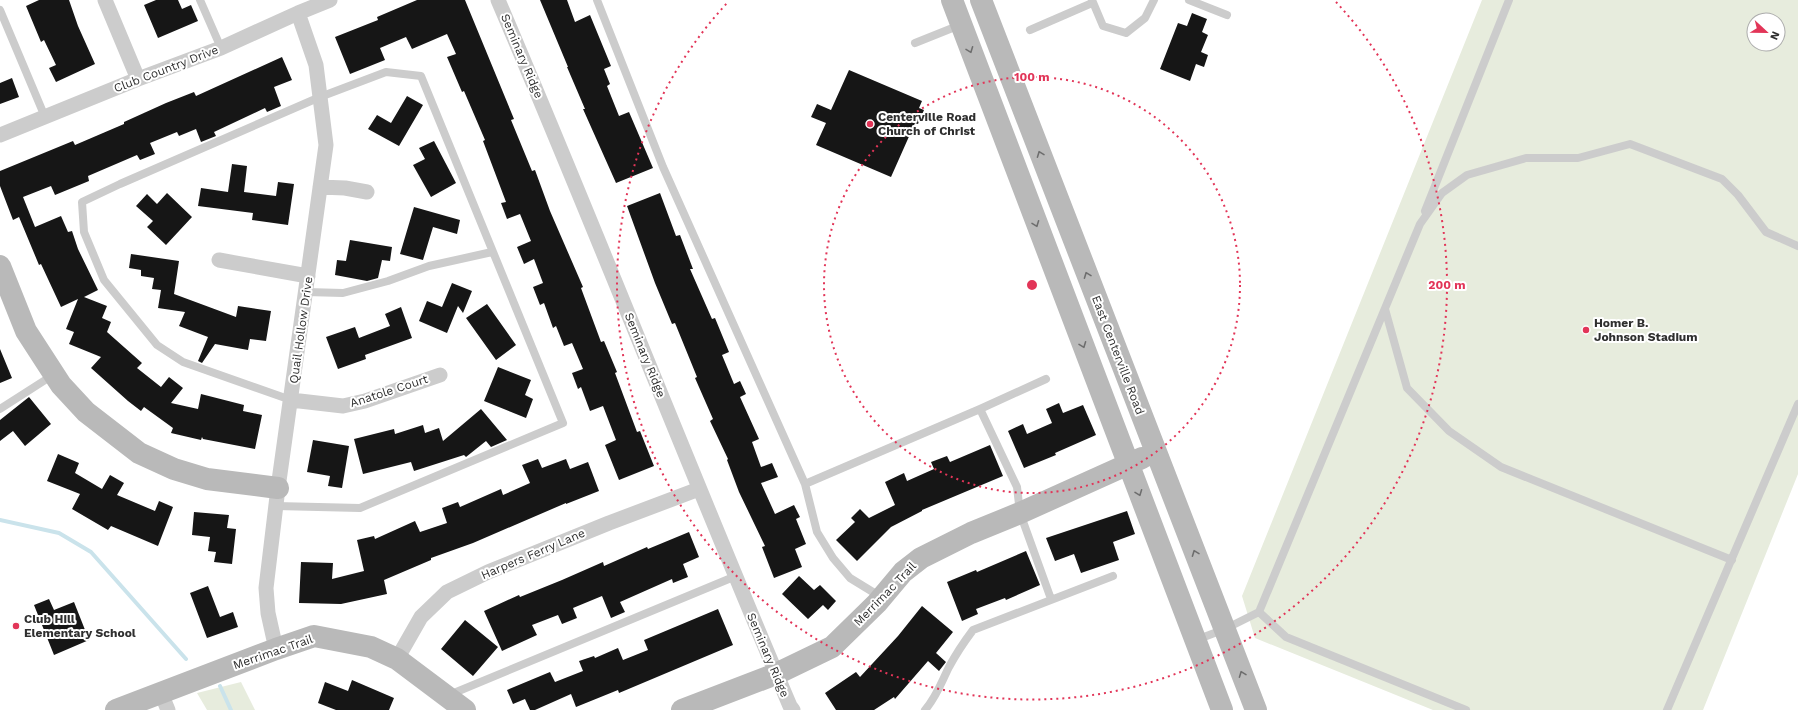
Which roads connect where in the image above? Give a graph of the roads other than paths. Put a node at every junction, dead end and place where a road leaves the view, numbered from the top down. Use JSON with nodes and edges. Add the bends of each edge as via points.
{"nodes":[{"id":1,"x":105,"y":0,"type":"edge"},
{"id":2,"x":200,"y":0,"type":"edge"},
{"id":3,"x":330,"y":0,"type":"edge"},
{"id":4,"x":498,"y":0,"type":"edge"},
{"id":5,"x":597,"y":0,"type":"edge"},
{"id":6,"x":952,"y":0,"type":"edge"},
{"id":7,"x":981,"y":0,"type":"edge"},
{"id":8,"x":1189,"y":0,"type":"edge"},
{"id":9,"x":1509,"y":0,"type":"edge"},
{"id":10,"x":1092,"y":1,"type":"edge"},
{"id":11,"x":1152,"y":1,"type":"edge"},
{"id":12,"x":0,"y":10,"type":"edge"},
{"id":13,"x":298,"y":13,"type":"junction"},
{"id":14,"x":1227,"y":15,"type":"dead end"},
{"id":15,"x":961,"y":25,"type":"junction"},
{"id":16,"x":1030,"y":30,"type":"dead end"},
{"id":17,"x":915,"y":43,"type":"dead end"},
{"id":18,"x":221,"y":48,"type":"junction"},
{"id":19,"x":138,"y":79,"type":"junction"},
{"id":20,"x":320,"y":97,"type":"junction"},
{"id":21,"x":45,"y":117,"type":"junction"},
{"id":22,"x":0,"y":135,"type":"edge"},
{"id":23,"x":1050,"y":180,"type":"junction"},
{"id":24,"x":320,"y":187,"type":"junction"},
{"id":25,"x":1024,"y":191,"type":"junction"},
{"id":26,"x":367,"y":192,"type":"dead end"},
{"id":27,"x":1420,"y":224,"type":"junction"},
{"id":28,"x":1798,"y":246,"type":"edge"},
{"id":29,"x":492,"y":252,"type":"junction"},
{"id":30,"x":219,"y":260,"type":"dead end"},
{"id":31,"x":0,"y":266,"type":"edge"},
{"id":32,"x":308,"y":276,"type":"junction"},
{"id":33,"x":306,"y":292,"type":"junction"},
{"id":34,"x":1385,"y":309,"type":"junction"},
{"id":35,"x":54,"y":374,"type":"junction"},
{"id":36,"x":440,"y":375,"type":"dead end"},
{"id":37,"x":1046,"y":379,"type":"dead end"},
{"id":38,"x":291,"y":400,"type":"junction"},
{"id":39,"x":1798,"y":404,"type":"edge"},
{"id":40,"x":0,"y":409,"type":"edge"},
{"id":41,"x":980,"y":409,"type":"junction"},
{"id":42,"x":1155,"y":451,"type":"junction"},
{"id":43,"x":1128,"y":465,"type":"junction"},
{"id":44,"x":805,"y":484,"type":"junction"},
{"id":45,"x":699,"y":489,"type":"junction"},
{"id":46,"x":277,"y":497,"type":"junction"},
{"id":47,"x":1020,"y":513,"type":"junction"},
{"id":48,"x":1732,"y":560,"type":"junction"},
{"id":49,"x":736,"y":576,"type":"junction"},
{"id":50,"x":1113,"y":576,"type":"dead end"},
{"id":51,"x":882,"y":598,"type":"junction"},
{"id":52,"x":1051,"y":599,"type":"junction"},
{"id":53,"x":1259,"y":612,"type":"junction"},
{"id":54,"x":1225,"y":629,"type":"junction"},
{"id":55,"x":1196,"y":640,"type":"junction"},
{"id":56,"x":276,"y":648,"type":"junction"},
{"id":57,"x":397,"y":659,"type":"junction"},
{"id":58,"x":776,"y":674,"type":"junction"},
{"id":59,"x":446,"y":696,"type":"junction"},
{"id":60,"x":164,"y":702,"type":"edge"},
{"id":61,"x":116,"y":710,"type":"edge"},
{"id":62,"x":465,"y":710,"type":"edge"},
{"id":63,"x":682,"y":710,"type":"edge"},
{"id":64,"x":793,"y":710,"type":"edge"},
{"id":65,"x":925,"y":710,"type":"edge"},
{"id":66,"x":1222,"y":710,"type":"edge"},
{"id":67,"x":1256,"y":710,"type":"edge"},
{"id":68,"x":1466,"y":710,"type":"edge"},
{"id":69,"x":1667,"y":710,"type":"edge"}],
"edges":[{"from":1,"to":19,"type":"street"},
{"from":2,"to":18,"type":"lane"},
{"from":3,"to":13,"type":"street","name":"Club Country Drive"},
{"from":4,"to":45,"type":"street","name":"Seminary Ridge"},
{"from":5,"to":44,"type":"lane","via":[[663,167]]},
{"from":6,"to":15,"type":"main road"},
{"from":23,"to":7,"type":"main road","name":"East Centerville Road","one_way":true},
{"from":8,"to":14,"type":"lane"},
{"from":9,"to":27,"type":"lane"},
{"from":10,"to":11,"type":"lane","via":[[1103,26],[1126,33],[1145,18]]},
{"from":10,"to":16,"type":"lane"},
{"from":12,"to":21,"type":"lane"},
{"from":13,"to":18,"type":"street","name":"Club Country Drive"},
{"from":13,"to":20,"type":"street","name":"Quail Hollow Drive","via":[[316,65]]},
{"from":15,"to":17,"type":"lane"},
{"from":15,"to":25,"type":"main road","one_way":true},
{"from":18,"to":19,"type":"street","name":"Club Country Drive"},
{"from":19,"to":21,"type":"street","name":"Club Country Drive"},
{"from":20,"to":24,"type":"street","name":"Quail Hollow Drive","via":[[326,144]]},
{"from":20,"to":29,"type":"lane","via":[[386,72],[421,76]]},
{"from":20,"to":38,"type":"lane","via":[[82,202],[84,232],[104,280],[157,345],[183,362]]},
{"from":21,"to":22,"type":"street","name":"Club Country Drive"},
{"from":23,"to":25,"type":"main road"},
{"from":42,"to":23,"type":"main road","name":"East Centerville Road","one_way":true},
{"from":24,"to":26,"type":"street"},
{"from":24,"to":32,"type":"street","name":"Quail Hollow Drive"},
{"from":25,"to":43,"type":"main road","one_way":true},
{"from":27,"to":28,"type":"lane","via":[[1442,193],[1467,175],[1526,158],[1578,158],[1630,144],[1722,179],[1738,195],[1766,232]]},
{"from":27,"to":34,"type":"lane"},
{"from":29,"to":33,"type":"lane","via":[[429,266],[388,281],[343,293]]},
{"from":29,"to":46,"type":"lane","via":[[563,424],[360,508]]},
{"from":30,"to":32,"type":"street"},
{"from":31,"to":35,"type":"main road","via":[[26,331]]},
{"from":32,"to":33,"type":"street","name":"Quail Hollow Drive"},
{"from":33,"to":38,"type":"street","name":"Quail Hollow Drive"},
{"from":34,"to":48,"type":"lane","via":[[1407,388],[1449,430],[1484,456],[1501,467]]},
{"from":34,"to":53,"type":"lane"},
{"from":35,"to":40,"type":"lane"},
{"from":35,"to":46,"type":"main road","via":[[86,412],[139,453],[174,469]]},
{"from":36,"to":38,"type":"street","name":"Anatole Court","via":[[343,406]]},
{"from":37,"to":41,"type":"lane"},
{"from":38,"to":46,"type":"street","name":"Quail Hollow Drive"},
{"from":39,"to":48,"type":"lane"},
{"from":41,"to":44,"type":"lane"},
{"from":41,"to":47,"type":"lane","via":[[1017,487]]},
{"from":42,"to":43,"type":"main road","name":"Merrimac Trail"},
{"from":54,"to":42,"type":"main road","name":"East Centerville Road","one_way":true},
{"from":43,"to":47,"type":"main road","name":"Merrimac Trail"},
{"from":43,"to":55,"type":"main road","one_way":true},
{"from":44,"to":51,"type":"lane","via":[[817,532],[833,558],[850,578]]},
{"from":45,"to":49,"type":"street","name":"Seminary Ridge"},
{"from":45,"to":57,"type":"street","name":"Harpers Ferry Lane","via":[[488,572],[447,592],[421,617]]},
{"from":46,"to":56,"type":"street","name":"Quail Hollow Drive","via":[[266,588]]},
{"from":47,"to":51,"type":"main road","name":"Merrimac Trail","via":[[971,533],[921,558],[903,572]]},
{"from":47,"to":52,"type":"lane"},
{"from":48,"to":69,"type":"lane"},
{"from":49,"to":58,"type":"street","name":"Seminary Ridge"},
{"from":49,"to":59,"type":"lane"},
{"from":50,"to":52,"type":"lane"},
{"from":51,"to":58,"type":"main road","name":"Merrimac Trail","via":[[832,647]]},
{"from":52,"to":65,"type":"lane","via":[[973,630],[962,644],[935,698]]},
{"from":53,"to":54,"type":"lane"},
{"from":53,"to":68,"type":"lane","via":[[1286,637]]},
{"from":54,"to":55,"type":"lane"},
{"from":67,"to":54,"type":"main road","name":"East Centerville Road","one_way":true},
{"from":55,"to":66,"type":"main road"},
{"from":56,"to":57,"type":"main road","name":"Merrimac Trail","via":[[314,636],[371,647]]},
{"from":56,"to":60,"type":"main road","name":"Merrimac Trail"},
{"from":57,"to":59,"type":"main road","name":"Merrimac Trail"},
{"from":58,"to":63,"type":"main road","name":"Merrimac Trail"},
{"from":58,"to":64,"type":"street","name":"Seminary Ridge"},
{"from":59,"to":62,"type":"main road","name":"Merrimac Trail"},
{"from":60,"to":61,"type":"main road","name":"Merrimac Trail"}]}
